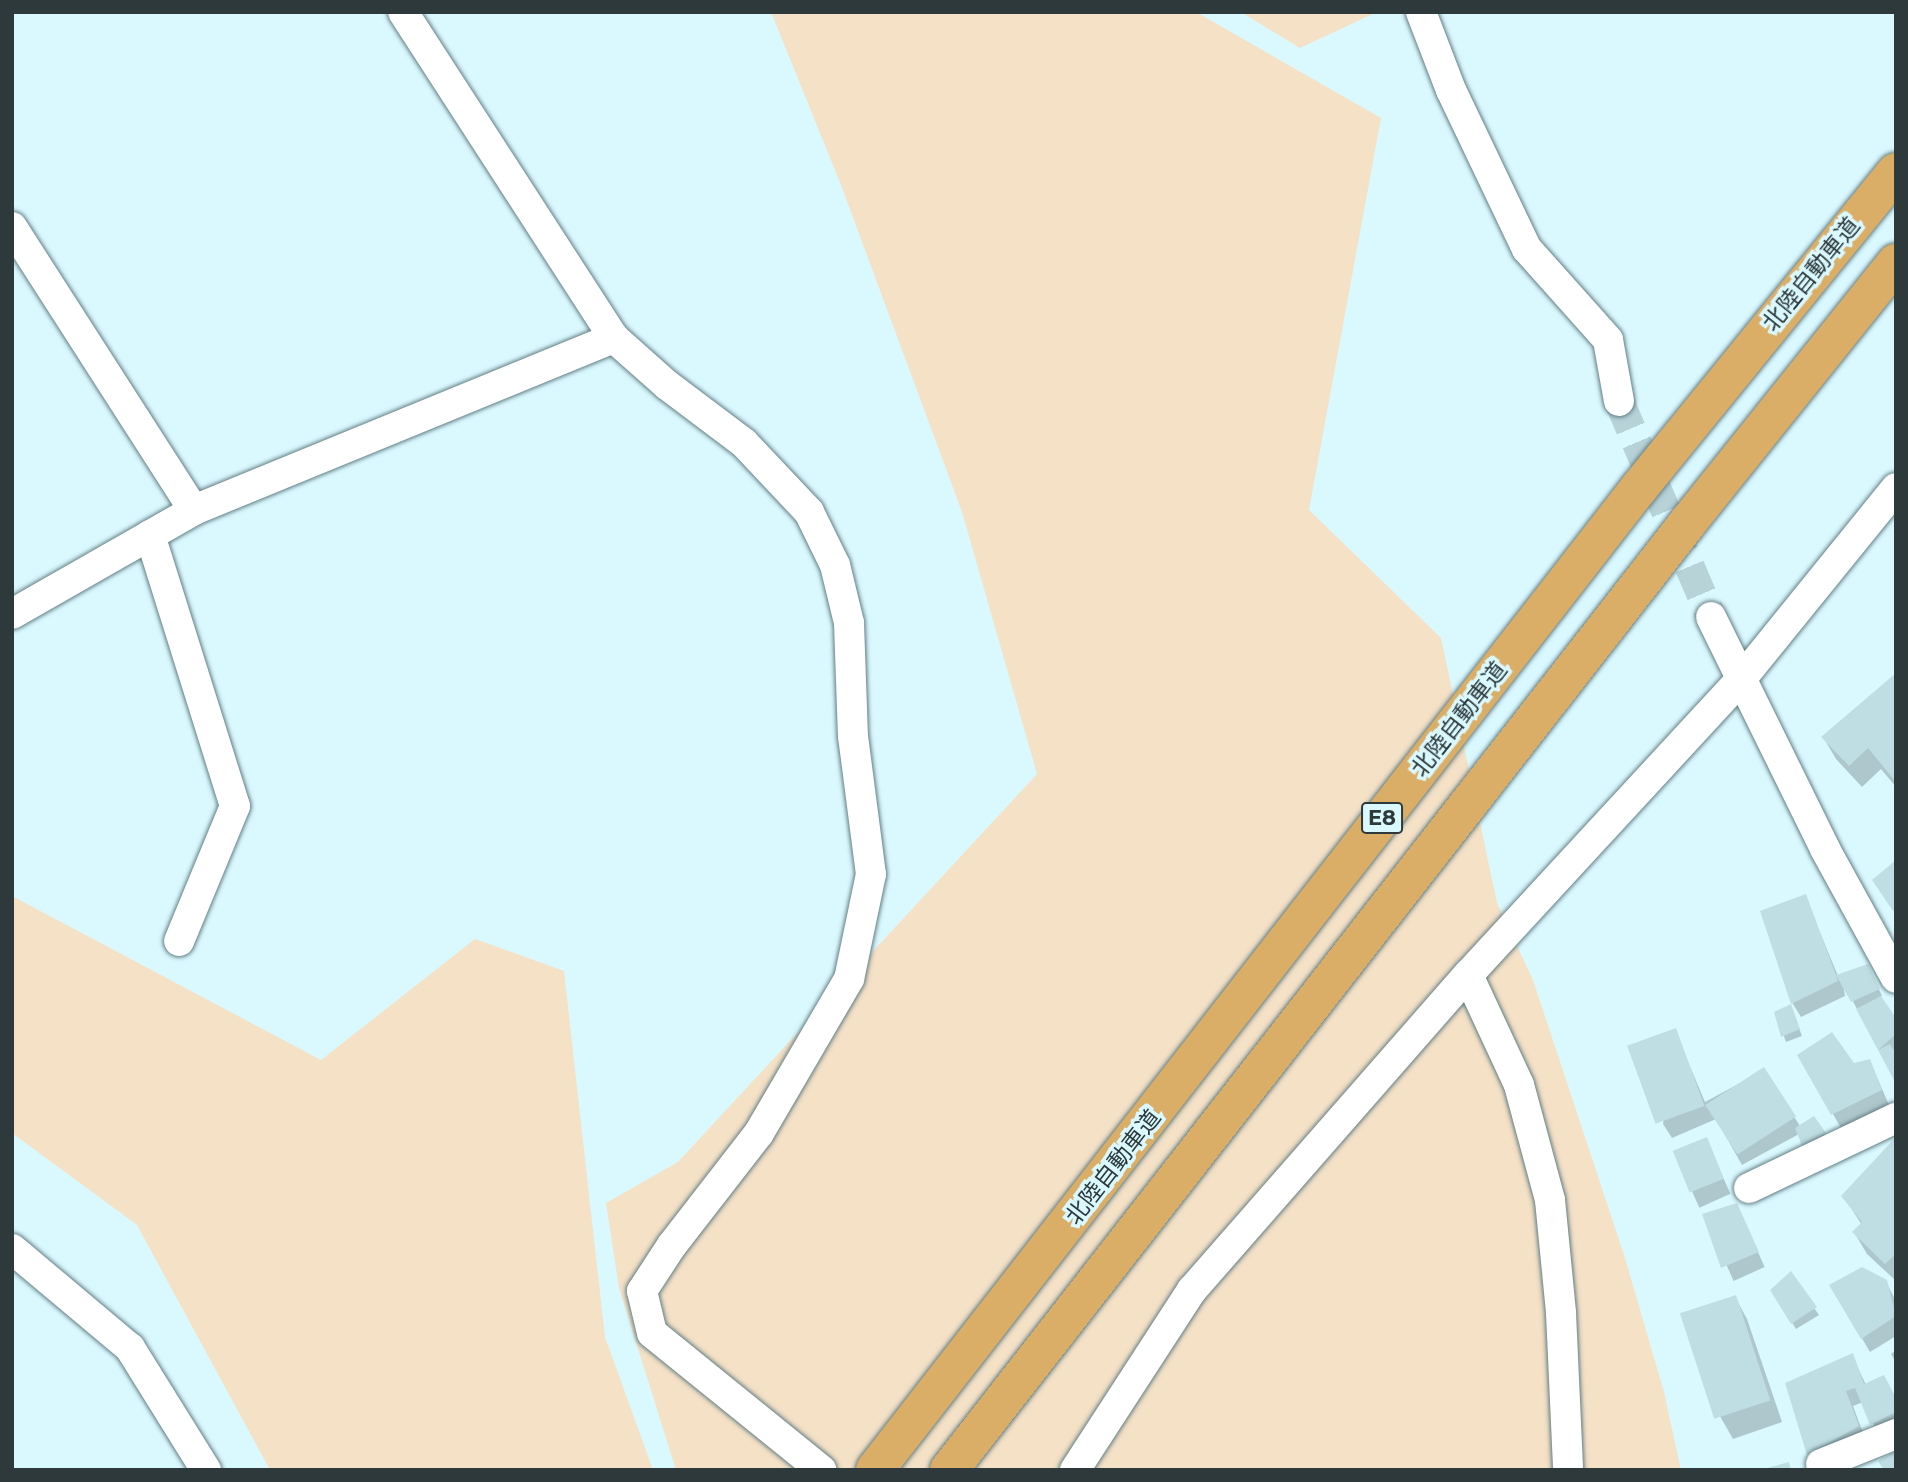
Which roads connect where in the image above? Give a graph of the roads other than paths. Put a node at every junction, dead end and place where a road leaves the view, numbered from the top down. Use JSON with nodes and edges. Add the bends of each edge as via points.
{"nodes":[{"id":1,"x":403,"y":12,"type":"edge"},
{"id":2,"x":1421,"y":12,"type":"edge"},
{"id":3,"x":1896,"y":172,"type":"edge"},
{"id":4,"x":12,"y":227,"type":"edge"},
{"id":5,"x":1896,"y":263,"type":"edge"},
{"id":6,"x":614,"y":338,"type":"junction"},
{"id":7,"x":1619,"y":401,"type":"tunnel mouth"},
{"id":8,"x":1896,"y":488,"type":"edge"},
{"id":9,"x":194,"y":510,"type":"junction"},
{"id":10,"x":150,"y":535,"type":"junction"},
{"id":11,"x":12,"y":614,"type":"edge"},
{"id":12,"x":1711,"y":617,"type":"tunnel mouth"},
{"id":13,"x":1743,"y":677,"type":"junction"},
{"id":14,"x":179,"y":942,"type":"dead end"},
{"id":15,"x":1468,"y":975,"type":"junction"},
{"id":16,"x":1896,"y":978,"type":"edge"},
{"id":17,"x":1896,"y":1118,"type":"edge"},
{"id":18,"x":1749,"y":1188,"type":"dead end"},
{"id":19,"x":12,"y":1249,"type":"edge"},
{"id":20,"x":1896,"y":1434,"type":"edge"},
{"id":21,"x":1821,"y":1464,"type":"dead end"},
{"id":22,"x":206,"y":1470,"type":"edge"},
{"id":23,"x":821,"y":1470,"type":"edge"},
{"id":24,"x":875,"y":1470,"type":"edge"},
{"id":25,"x":948,"y":1470,"type":"edge"},
{"id":26,"x":1075,"y":1470,"type":"edge"},
{"id":27,"x":1568,"y":1470,"type":"edge"}],
"edges":[{"from":1,"to":6,"type":"street"},
{"from":2,"to":7,"type":"street","via":[[1451,90],[1527,249],[1608,340]]},
{"from":3,"to":24,"type":"highway","name":"北陸自動車道","number":"E8","via":[[1639,488]]},
{"from":4,"to":9,"type":"street"},
{"from":5,"to":25,"type":"highway","number":"E8"},
{"from":6,"to":9,"type":"street"},
{"from":6,"to":23,"type":"street","via":[[667,386],[744,443],[809,512],[835,565],[849,623],[853,736],[872,874],[849,979],[759,1133],[642,1291],[652,1333]]},
{"from":8,"to":13,"type":"street"},
{"from":9,"to":10,"type":"street"},
{"from":10,"to":11,"type":"street"},
{"from":10,"to":14,"type":"street","via":[[235,806]]},
{"from":12,"to":13,"type":"street"},
{"from":13,"to":15,"type":"street"},
{"from":13,"to":16,"type":"street","via":[[1825,849]]},
{"from":15,"to":26,"type":"street","via":[[1192,1290]]},
{"from":15,"to":27,"type":"street","via":[[1519,1085],[1550,1200]]},
{"from":17,"to":18,"type":"street"},
{"from":19,"to":22,"type":"street","via":[[130,1348]]},
{"from":20,"to":21,"type":"street"}]}
